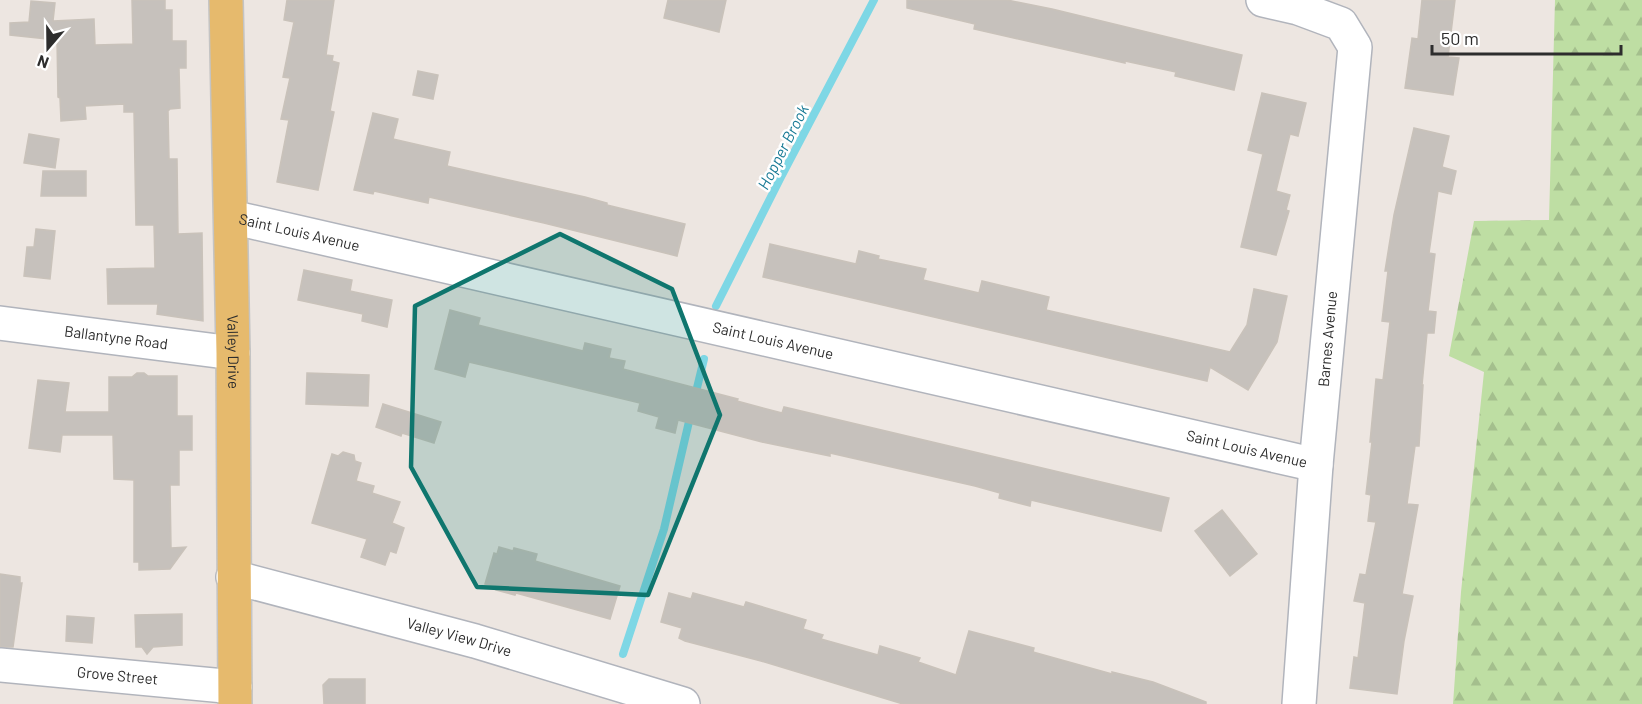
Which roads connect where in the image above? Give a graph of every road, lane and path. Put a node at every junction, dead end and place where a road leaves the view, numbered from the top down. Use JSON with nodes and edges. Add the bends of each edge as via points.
{"nodes":[{"id":1,"x":226,"y":0,"type":"edge"},
{"id":2,"x":1263,"y":0,"type":"edge"},
{"id":3,"x":231,"y":217,"type":"junction"},
{"id":4,"x":0,"y":323,"type":"edge"},
{"id":5,"x":233,"y":353,"type":"junction"},
{"id":6,"x":1316,"y":465,"type":"junction"},
{"id":7,"x":233,"y":577,"type":"junction"},
{"id":8,"x":0,"y":665,"type":"edge"},
{"id":9,"x":235,"y":695,"type":"edge"},
{"id":10,"x":683,"y":704,"type":"edge"},
{"id":11,"x":1299,"y":704,"type":"edge"}],
"edges":[{"from":1,"to":3,"type":"main road","name":"Valley Drive"},
{"from":2,"to":6,"type":"street","name":"Barnes Avenue","via":[[1341,24],[1355,46]]},
{"from":3,"to":5,"type":"main road","name":"Valley Drive"},
{"from":3,"to":6,"type":"street","name":"Saint Louis Avenue"},
{"from":4,"to":5,"type":"street","name":"Ballantyne Road"},
{"from":5,"to":7,"type":"main road","name":"Valley Drive"},
{"from":6,"to":11,"type":"street","name":"Barnes Avenue"},
{"from":7,"to":9,"type":"main road","name":"Valley Drive"},
{"from":7,"to":10,"type":"street","name":"Valley View Drive","via":[[475,641]]},
{"from":8,"to":9,"type":"street","name":"Grove Street"}]}
